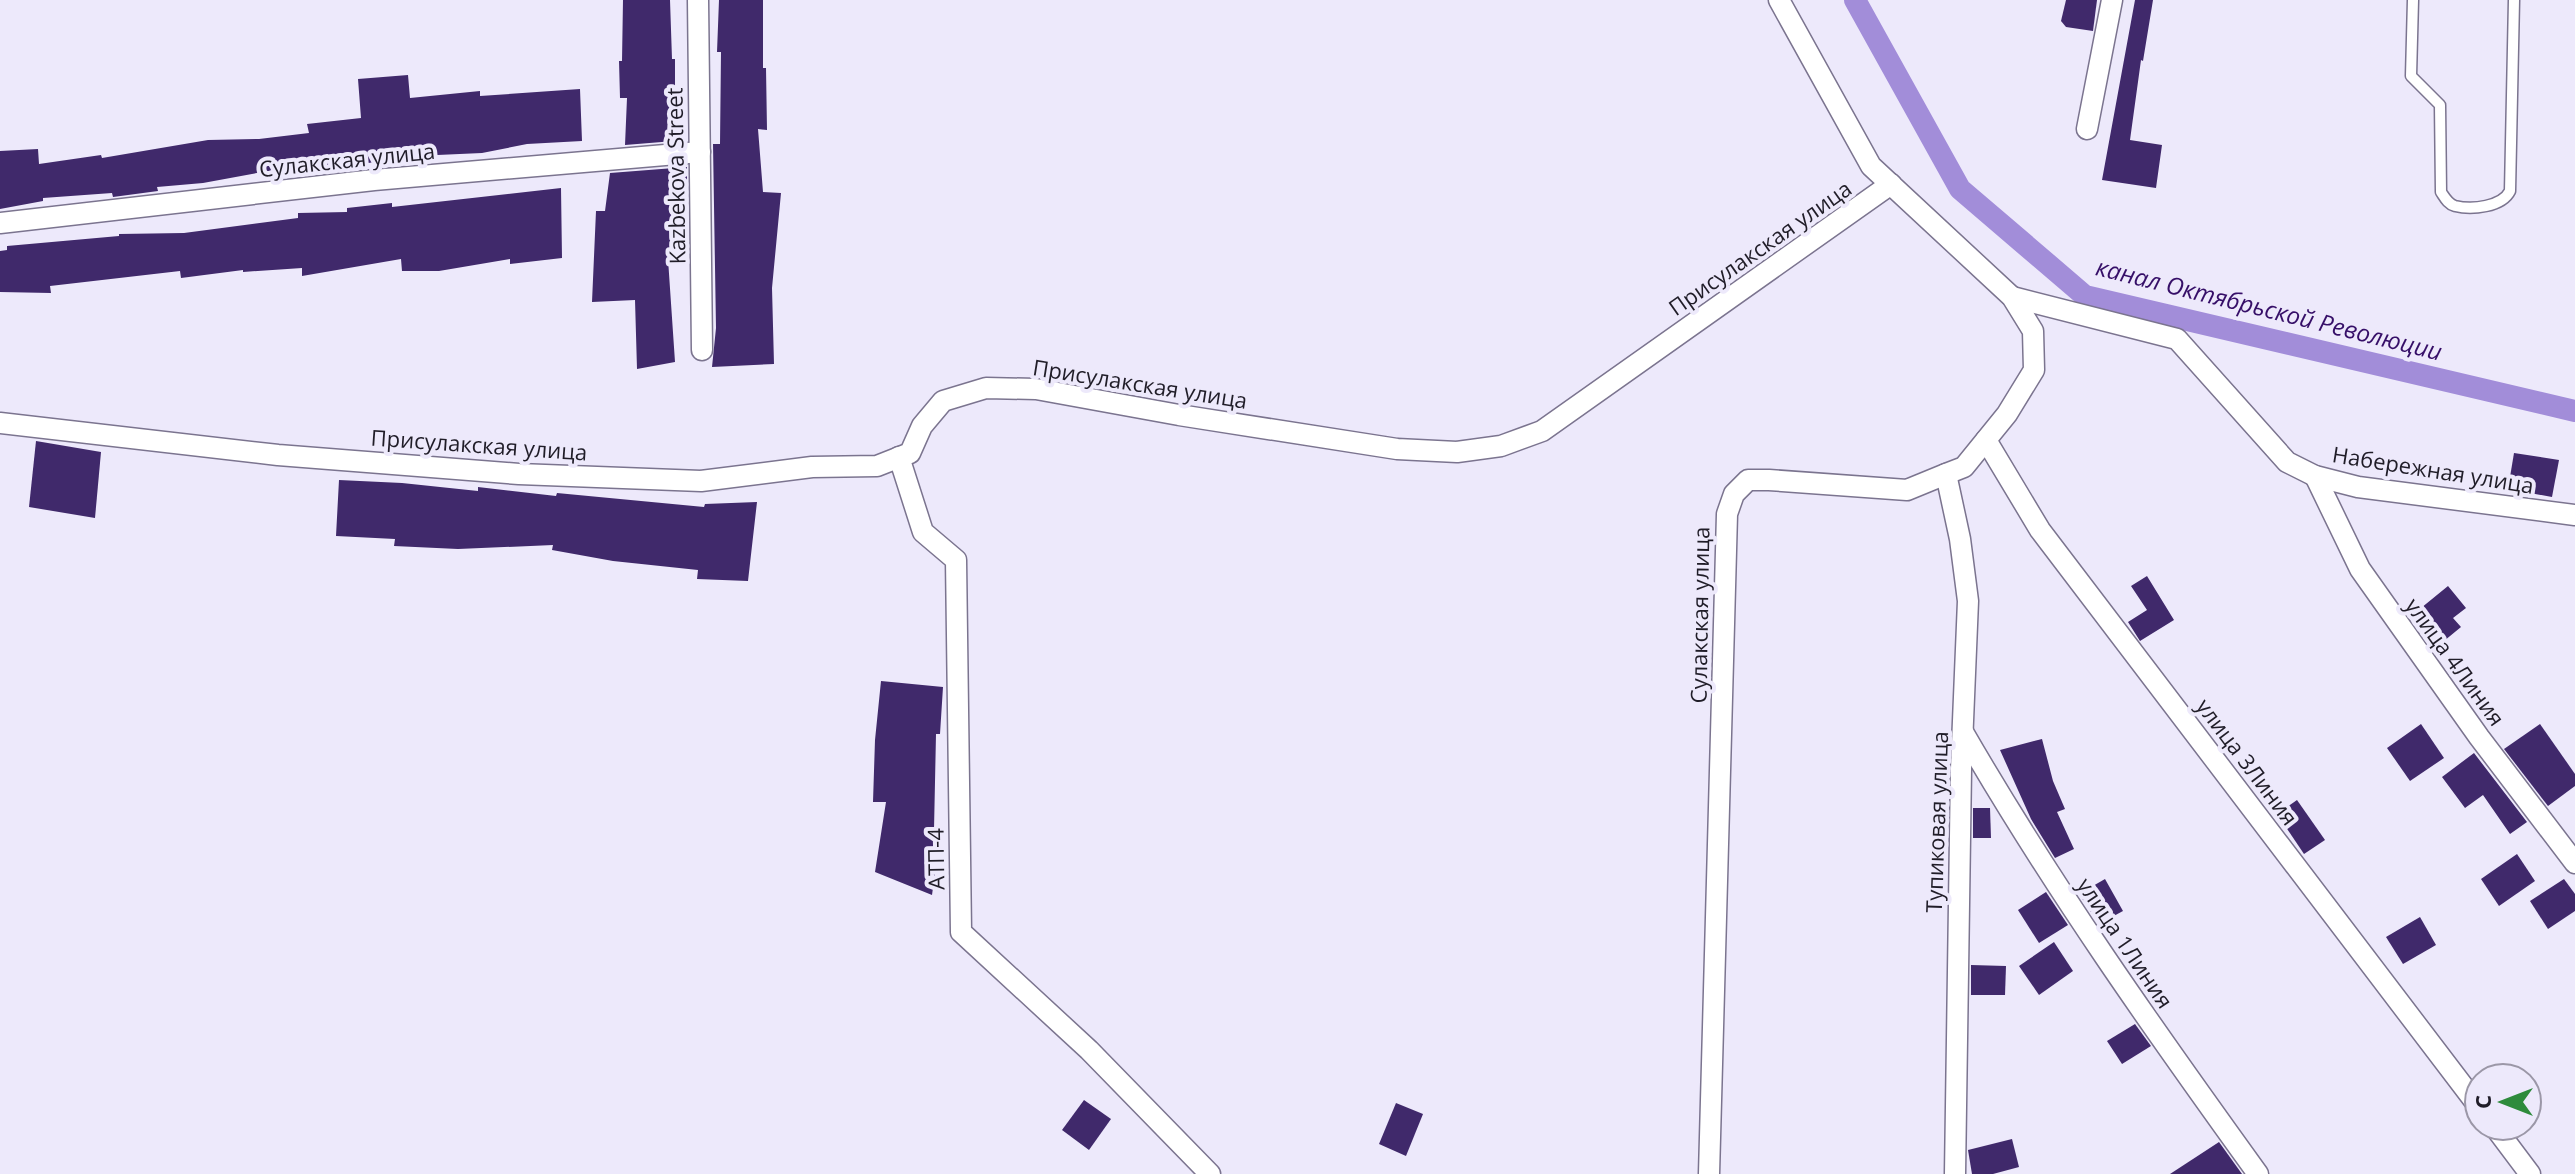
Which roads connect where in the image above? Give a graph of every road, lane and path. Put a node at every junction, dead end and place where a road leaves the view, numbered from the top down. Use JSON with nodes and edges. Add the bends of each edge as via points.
{"nodes":[{"id":1,"x":698,"y":0,"type":"edge"},
{"id":2,"x":1779,"y":0,"type":"edge"},
{"id":3,"x":2112,"y":0,"type":"edge"},
{"id":4,"x":2413,"y":0,"type":"edge"},
{"id":5,"x":2514,"y":0,"type":"edge"},
{"id":6,"x":2087,"y":129,"type":"dead end"},
{"id":7,"x":700,"y":152,"type":"junction"},
{"id":8,"x":1891,"y":184,"type":"junction"},
{"id":9,"x":0,"y":223,"type":"edge"},
{"id":10,"x":2012,"y":297,"type":"junction"},
{"id":11,"x":702,"y":350,"type":"dead end"},
{"id":12,"x":0,"y":423,"type":"edge"},
{"id":13,"x":1986,"y":440,"type":"junction"},
{"id":14,"x":899,"y":457,"type":"junction"},
{"id":15,"x":1946,"y":474,"type":"junction"},
{"id":16,"x":2315,"y":476,"type":"junction"},
{"id":17,"x":2572,"y":517,"type":"edge"},
{"id":18,"x":1963,"y":732,"type":"junction"},
{"id":19,"x":2575,"y":863,"type":"edge"},
{"id":20,"x":2463,"y":1086,"type":"edge"},
{"id":21,"x":2506,"y":1142,"type":"edge"},
{"id":22,"x":1210,"y":1174,"type":"edge"},
{"id":23,"x":1709,"y":1174,"type":"edge"},
{"id":24,"x":1955,"y":1174,"type":"edge"},
{"id":25,"x":2258,"y":1174,"type":"edge"},
{"id":26,"x":2530,"y":1174,"type":"edge"}],
"edges":[{"from":1,"to":7,"type":"street","name":"Kazbekova Street"},
{"from":2,"to":8,"type":"street","name":"Сулакская улица","via":[[1871,166]]},
{"from":3,"to":6,"type":"street"},
{"from":4,"to":5,"type":"lane","via":[[2411,76],[2440,105],[2441,192],[2455,206],[2498,205],[2510,191]]},
{"from":7,"to":9,"type":"street","name":"Сулакская улица","via":[[374,180]]},
{"from":7,"to":11,"type":"street","name":"Kazbekova Street"},
{"from":8,"to":10,"type":"street","name":"Сулакская улица"},
{"from":8,"to":14,"type":"street","name":"Присулакская улица","via":[[1542,431],[1501,446],[1457,452],[1397,449],[1036,389],[986,388],[943,401],[922,426],[910,453]]},
{"from":10,"to":13,"type":"street","name":"Сулакская улица","via":[[2033,331],[2034,370]]},
{"from":10,"to":16,"type":"street","name":"Набережная улица","via":[[2177,339],[2287,462]]},
{"from":12,"to":14,"type":"street","name":"Присулакская улица","via":[[278,455],[519,474],[701,481],[812,467],[877,466]]},
{"from":13,"to":15,"type":"street","name":"Сулакская улица","via":[[1964,467]]},
{"from":13,"to":20,"type":"street","name":"улица 3Линия","via":[[2040,530]]},
{"from":14,"to":22,"type":"street","name":"АТП-4","via":[[923,532],[956,560],[961,932],[1089,1050]]},
{"from":15,"to":18,"type":"street","name":"Тупиковая улица","via":[[1968,601]]},
{"from":15,"to":23,"type":"street","name":"Сулакская улица","via":[[1907,490],[1748,480],[1734,494],[1727,514]]},
{"from":16,"to":17,"type":"street","name":"Набережная улица","via":[[2358,487]]},
{"from":16,"to":19,"type":"street","name":"улица 4Линия","via":[[2360,569]]},
{"from":18,"to":24,"type":"street","name":"Тупиковая улица"},
{"from":18,"to":25,"type":"street","name":"улица 1Линия","via":[[2082,923]]},
{"from":21,"to":26,"type":"street"}]}
